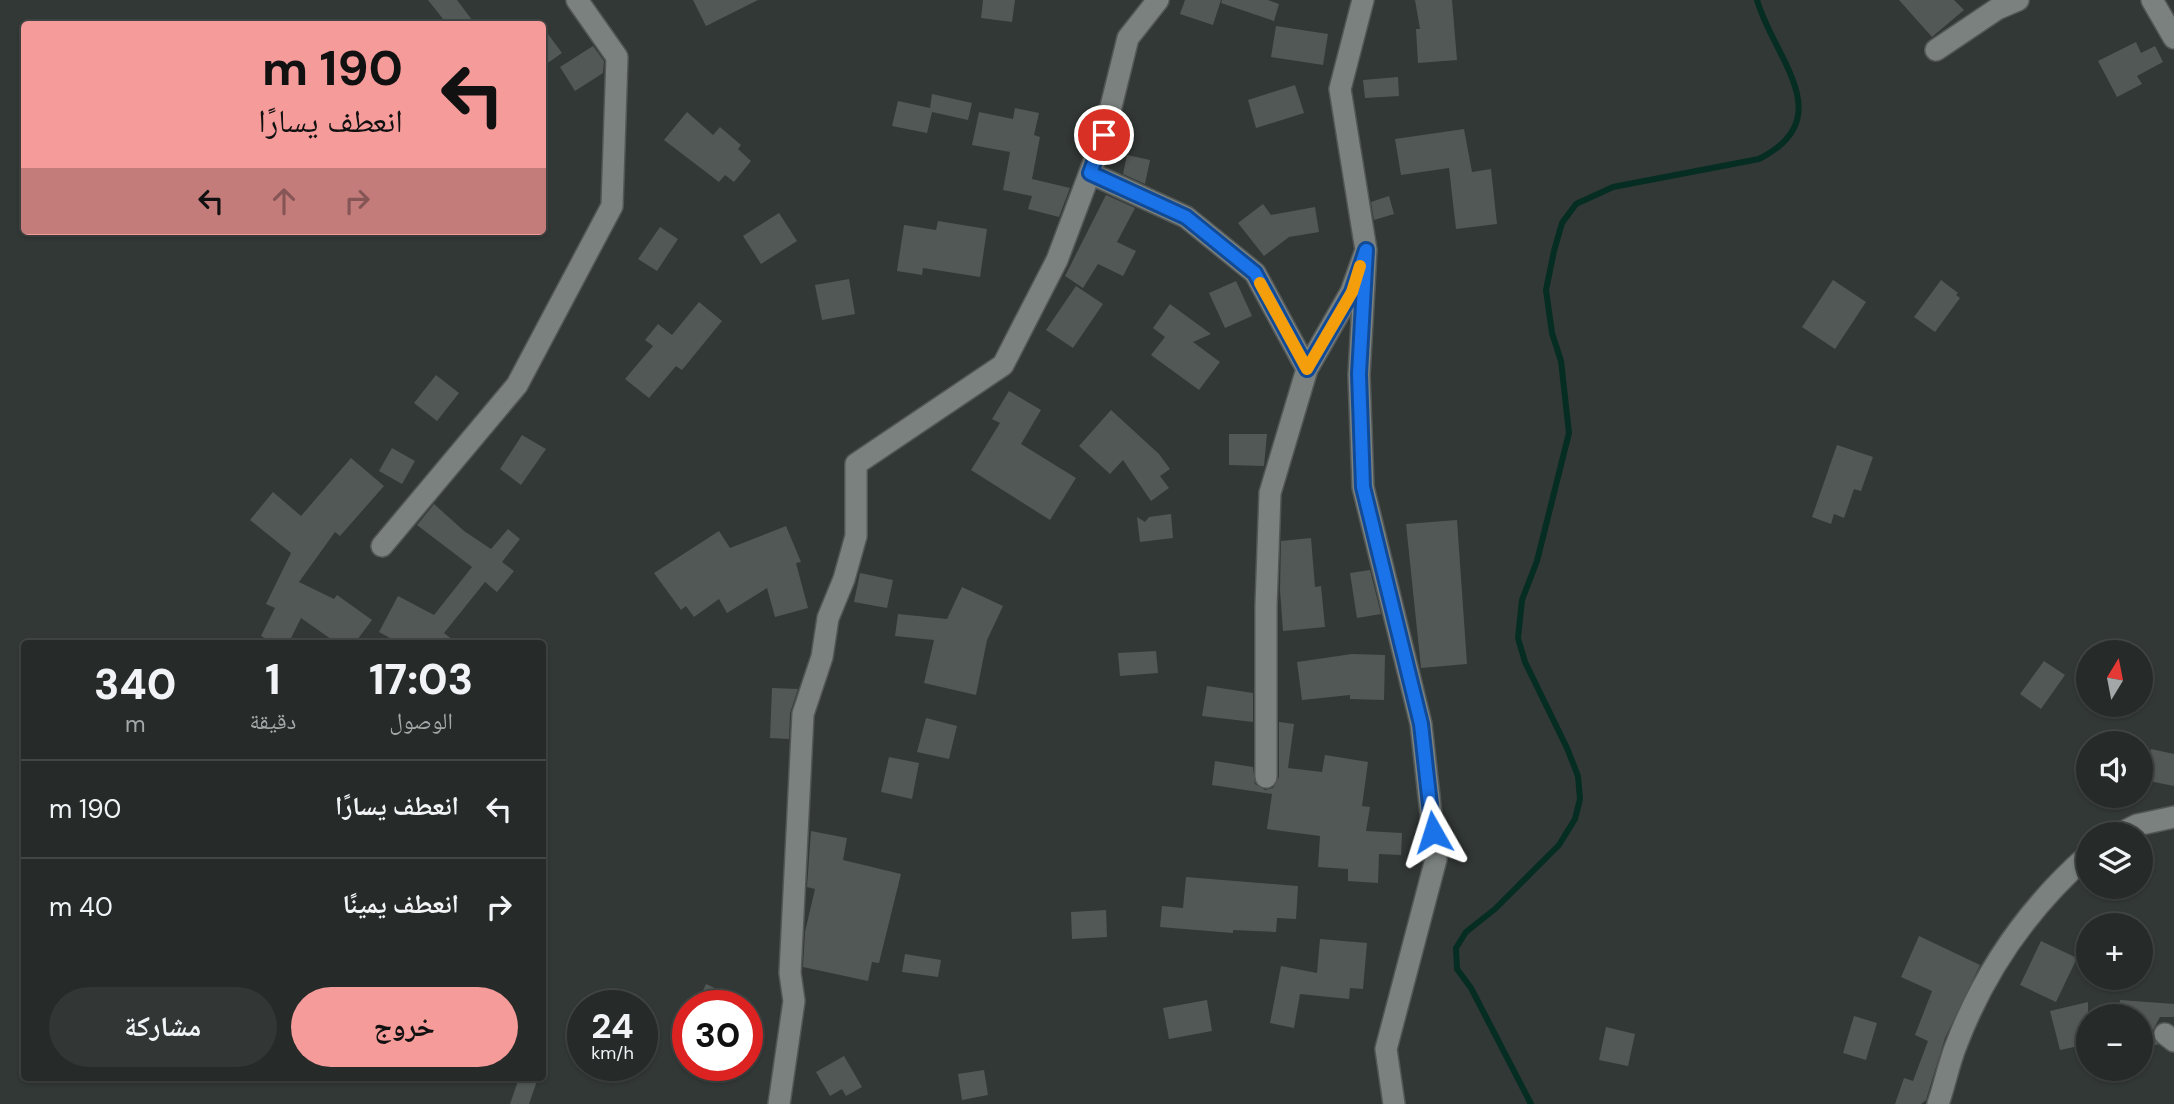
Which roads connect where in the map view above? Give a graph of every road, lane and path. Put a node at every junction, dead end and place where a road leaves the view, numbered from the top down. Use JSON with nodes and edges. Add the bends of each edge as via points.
{"nodes":[{"id":1,"x":577,"y":0,"type":"edge"},
{"id":2,"x":1158,"y":0,"type":"edge"},
{"id":3,"x":1363,"y":0,"type":"edge"},
{"id":4,"x":2018,"y":0,"type":"edge"},
{"id":5,"x":2152,"y":0,"type":"edge"},
{"id":6,"x":2174,"y":38,"type":"edge"},
{"id":7,"x":1936,"y":50,"type":"dead end"},
{"id":8,"x":1090,"y":173,"type":"junction"},
{"id":9,"x":1366,"y":250,"type":"junction"},
{"id":10,"x":1307,"y":369,"type":"junction"},
{"id":11,"x":382,"y":546,"type":"dead end"},
{"id":12,"x":1266,"y":777,"type":"dead end"},
{"id":13,"x":2174,"y":817,"type":"edge"},
{"id":14,"x":2151,"y":822,"type":"edge"},
{"id":15,"x":2076,"y":866,"type":"edge"},
{"id":16,"x":779,"y":1104,"type":"edge"},
{"id":17,"x":1394,"y":1104,"type":"edge"},
{"id":18,"x":1938,"y":1104,"type":"edge"}],
"edges":[{"from":1,"to":11,"type":"street","via":[[617,57],[612,206],[517,386]]},
{"from":2,"to":8,"type":"street","via":[[1128,38]]},
{"from":3,"to":9,"type":"street","via":[[1340,89]]},
{"from":4,"to":7,"type":"street"},
{"from":5,"to":6,"type":"street"},
{"from":8,"to":10,"type":"street","via":[[1186,217],[1255,273]]},
{"from":8,"to":16,"type":"street","via":[[1057,260],[1003,365],[856,464],[857,521],[852,550],[828,618],[822,657],[803,714],[790,973],[794,1001]]},
{"from":9,"to":10,"type":"street","via":[[1352,292]]},
{"from":9,"to":17,"type":"street","via":[[1359,374],[1363,487],[1421,724],[1436,859],[1386,1049]]},
{"from":10,"to":12,"type":"street","via":[[1270,493]]},
{"from":13,"to":14,"type":"street"},
{"from":15,"to":18,"type":"street","via":[[2006,946],[1957,1043]]}]}
